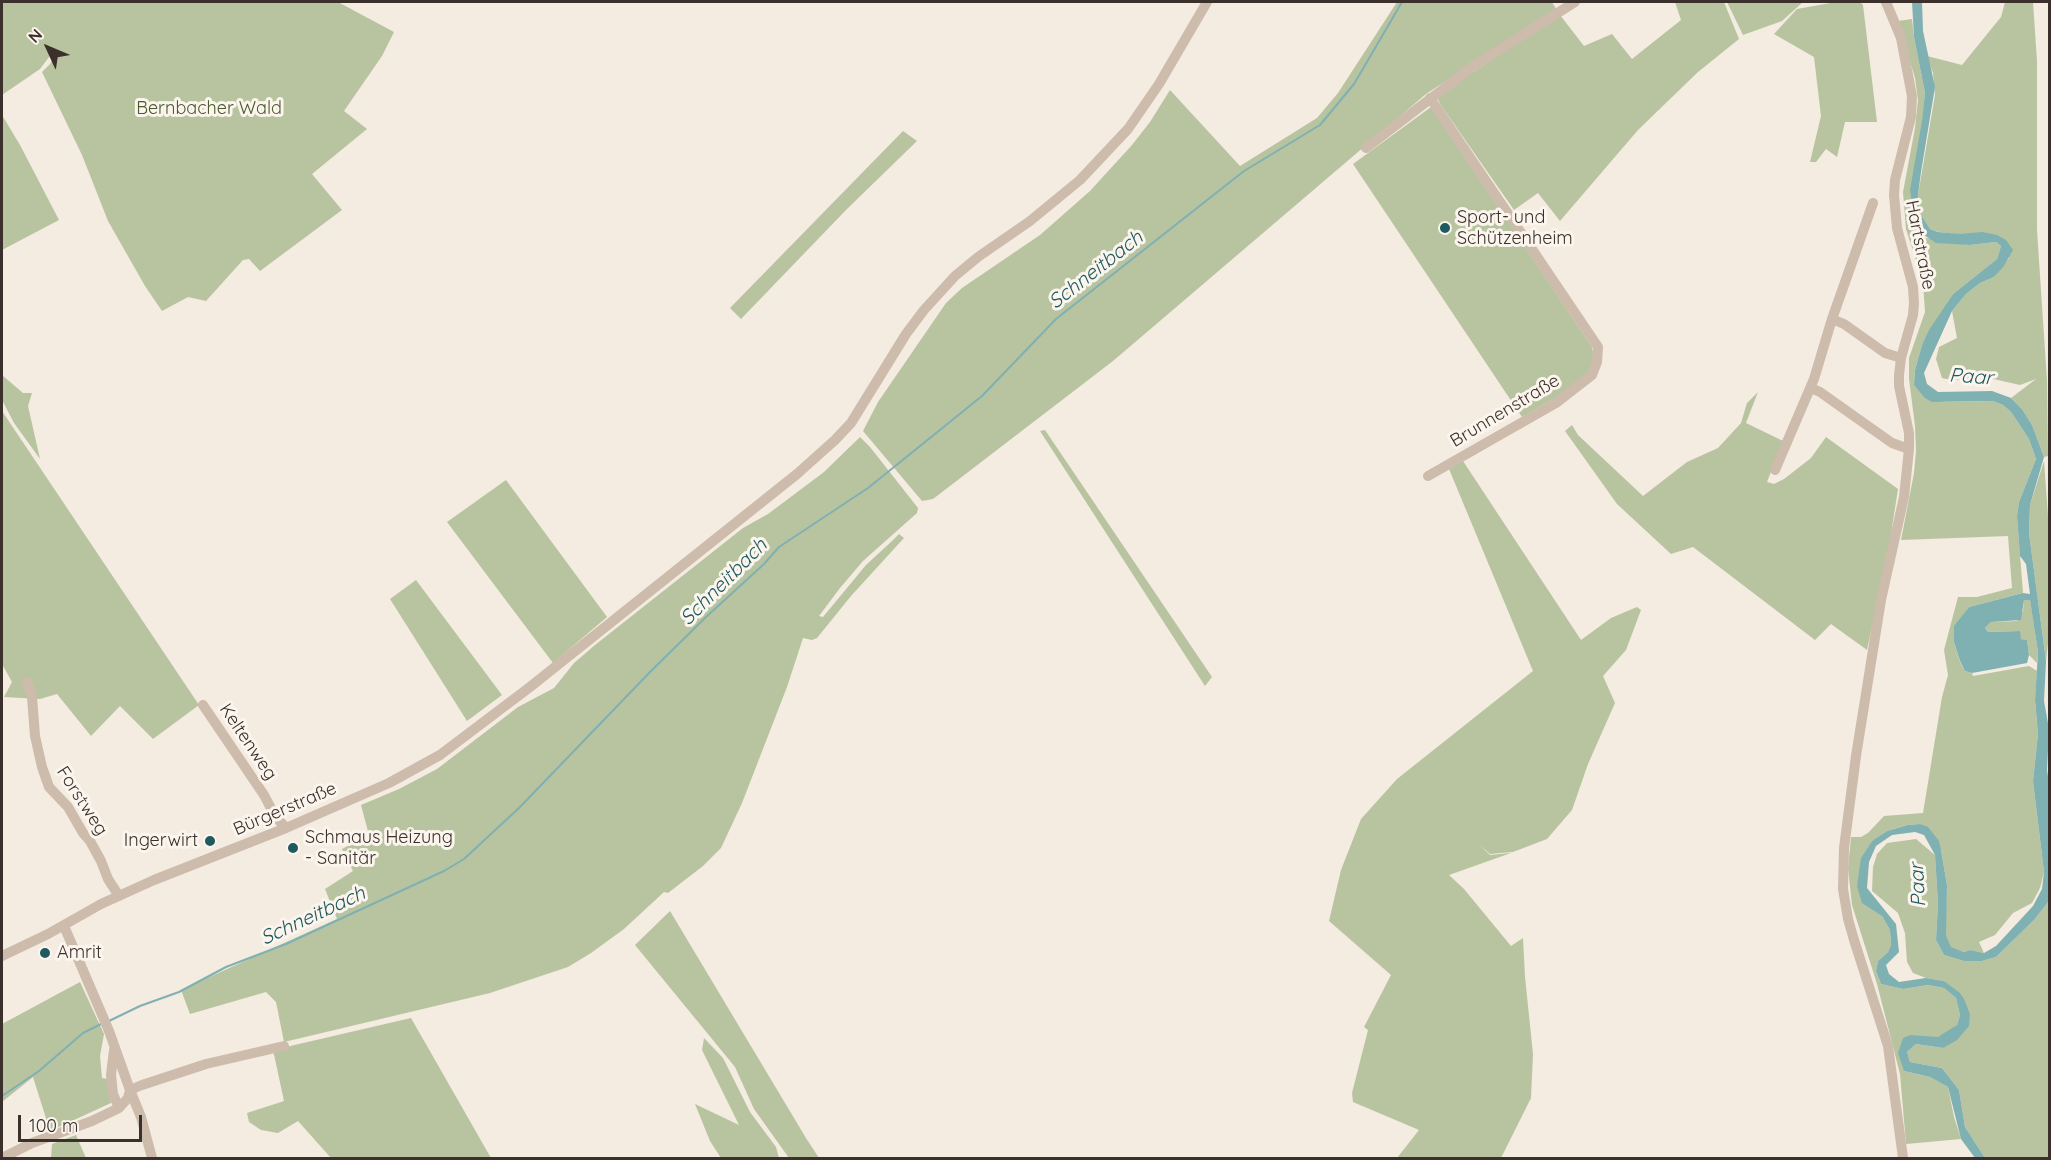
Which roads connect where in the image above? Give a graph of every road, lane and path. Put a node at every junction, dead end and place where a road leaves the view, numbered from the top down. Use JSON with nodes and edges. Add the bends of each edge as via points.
{"nodes":[{"id":1,"x":1205,"y":2,"type":"edge"},
{"id":2,"x":1575,"y":2,"type":"edge"},
{"id":3,"x":1886,"y":2,"type":"edge"},
{"id":4,"x":1430,"y":98,"type":"junction"},
{"id":5,"x":1366,"y":148,"type":"dead end"},
{"id":6,"x":1873,"y":203,"type":"dead end"},
{"id":7,"x":1832,"y":319,"type":"junction"},
{"id":8,"x":1900,"y":358,"type":"junction"},
{"id":9,"x":1811,"y":388,"type":"junction"},
{"id":10,"x":1909,"y":448,"type":"junction"},
{"id":11,"x":1774,"y":470,"type":"dead end"},
{"id":12,"x":1428,"y":476,"type":"dead end"},
{"id":13,"x":27,"y":682,"type":"dead end"},
{"id":14,"x":203,"y":705,"type":"dead end"},
{"id":15,"x":286,"y":828,"type":"junction"},
{"id":16,"x":119,"y":896,"type":"junction"},
{"id":17,"x":64,"y":926,"type":"junction"},
{"id":18,"x":2,"y":956,"type":"edge"},
{"id":19,"x":284,"y":1046,"type":"dead end"},
{"id":20,"x":114,"y":1047,"type":"junction"},
{"id":21,"x":130,"y":1090,"type":"junction"},
{"id":22,"x":119,"y":1108,"type":"junction"},
{"id":23,"x":2,"y":1158,"type":"edge"},
{"id":24,"x":152,"y":1158,"type":"edge"},
{"id":25,"x":1903,"y":1158,"type":"edge"}],
"edges":[{"from":1,"to":15,"type":"street","name":"Bürgerstraße","via":[[1159,84],[1128,129],[1072,187],[955,276],[906,334],[851,423],[818,457],[440,755]]},
{"from":2,"to":4,"type":"street"},
{"from":3,"to":8,"type":"street","name":"Hartstraße","via":[[1901,38],[1912,96],[1894,195],[1897,228],[1914,303]]},
{"from":4,"to":5,"type":"street"},
{"from":4,"to":12,"type":"street","name":"Brunnenstraße","via":[[1598,347],[1592,375],[1565,397]]},
{"from":6,"to":7,"type":"street"},
{"from":7,"to":8,"type":"street","via":[[1885,353]]},
{"from":7,"to":9,"type":"street"},
{"from":8,"to":10,"type":"street","name":"Hartstraße","via":[[1899,386]]},
{"from":9,"to":10,"type":"street","via":[[1892,443]]},
{"from":9,"to":11,"type":"street"},
{"from":10,"to":25,"type":"street","name":"Hartstraße","via":[[1904,497],[1881,600],[1856,756],[1843,889],[1854,940],[1888,1046]]},
{"from":13,"to":16,"type":"street","name":"Forstweg","via":[[35,736],[49,787],[68,807],[90,841]]},
{"from":14,"to":15,"type":"street","name":"Keltenweg"},
{"from":15,"to":16,"type":"street","name":"Bürgerstraße"},
{"from":16,"to":17,"type":"street","name":"Bürgerstraße"},
{"from":17,"to":18,"type":"street","name":"Bürgerstraße"},
{"from":17,"to":20,"type":"street"},
{"from":19,"to":21,"type":"street","via":[[206,1064]]},
{"from":20,"to":21,"type":"street"},
{"from":20,"to":22,"type":"street","via":[[111,1075]]},
{"from":21,"to":22,"type":"street"},
{"from":21,"to":24,"type":"street"},
{"from":22,"to":23,"type":"street"}]}
